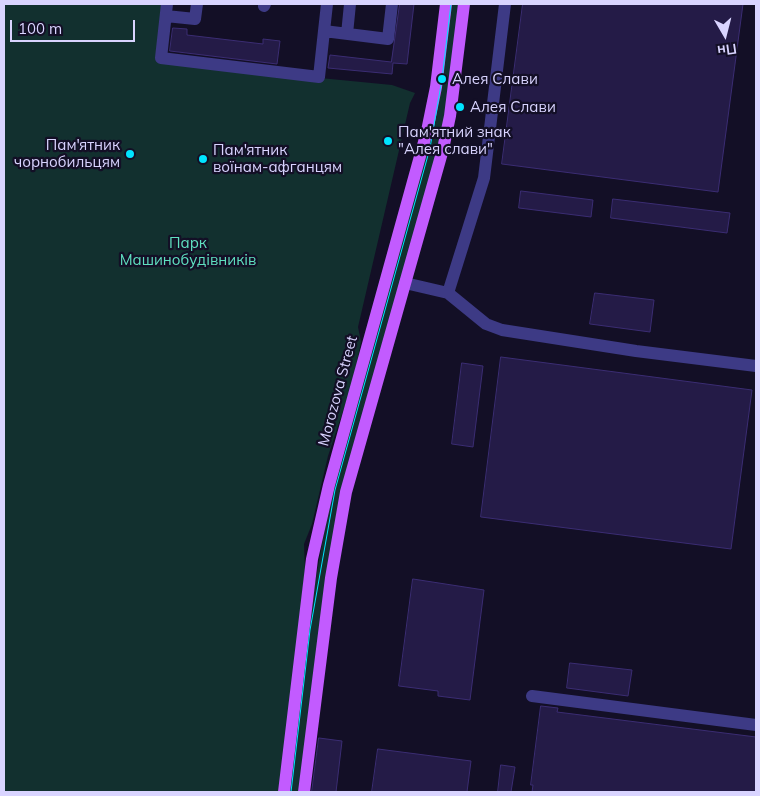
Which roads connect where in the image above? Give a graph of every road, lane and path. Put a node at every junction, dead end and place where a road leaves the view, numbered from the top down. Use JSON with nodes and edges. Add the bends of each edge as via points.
{"nodes":[{"id":1,"x":196,"y":4,"type":"edge"},
{"id":2,"x":327,"y":4,"type":"edge"},
{"id":3,"x":350,"y":4,"type":"edge"},
{"id":4,"x":392,"y":4,"type":"edge"},
{"id":5,"x":446,"y":4,"type":"edge"},
{"id":6,"x":464,"y":4,"type":"edge"},
{"id":7,"x":505,"y":4,"type":"edge"},
{"id":8,"x":167,"y":10,"type":"edge"},
{"id":9,"x":324,"y":31,"type":"junction"},
{"id":10,"x":346,"y":34,"type":"junction"},
{"id":11,"x":405,"y":283,"type":"junction"},
{"id":12,"x":448,"y":293,"type":"junction"},
{"id":13,"x":756,"y":366,"type":"edge"},
{"id":14,"x":532,"y":696,"type":"dead end"},
{"id":15,"x":756,"y":725,"type":"edge"},
{"id":16,"x":284,"y":792,"type":"edge"},
{"id":17,"x":304,"y":792,"type":"edge"}],
"edges":[{"from":1,"to":8,"type":"lane","via":[[195,19]]},
{"from":2,"to":9,"type":"lane"},
{"from":3,"to":10,"type":"lane"},
{"from":4,"to":10,"type":"lane","via":[[388,39]]},
{"from":5,"to":16,"type":"main road","name":"Morozova Street","via":[[427,131],[329,485],[312,559]]},
{"from":6,"to":11,"type":"main road","via":[[450,116]]},
{"from":7,"to":12,"type":"lane","via":[[484,178]]},
{"from":8,"to":9,"type":"lane","via":[[161,58],[319,77]]},
{"from":9,"to":10,"type":"lane"},
{"from":11,"to":12,"type":"lane"},
{"from":11,"to":17,"type":"main road","via":[[346,492],[331,578]]},
{"from":12,"to":13,"type":"lane","via":[[486,324],[502,330]]},
{"from":14,"to":15,"type":"lane"}]}
